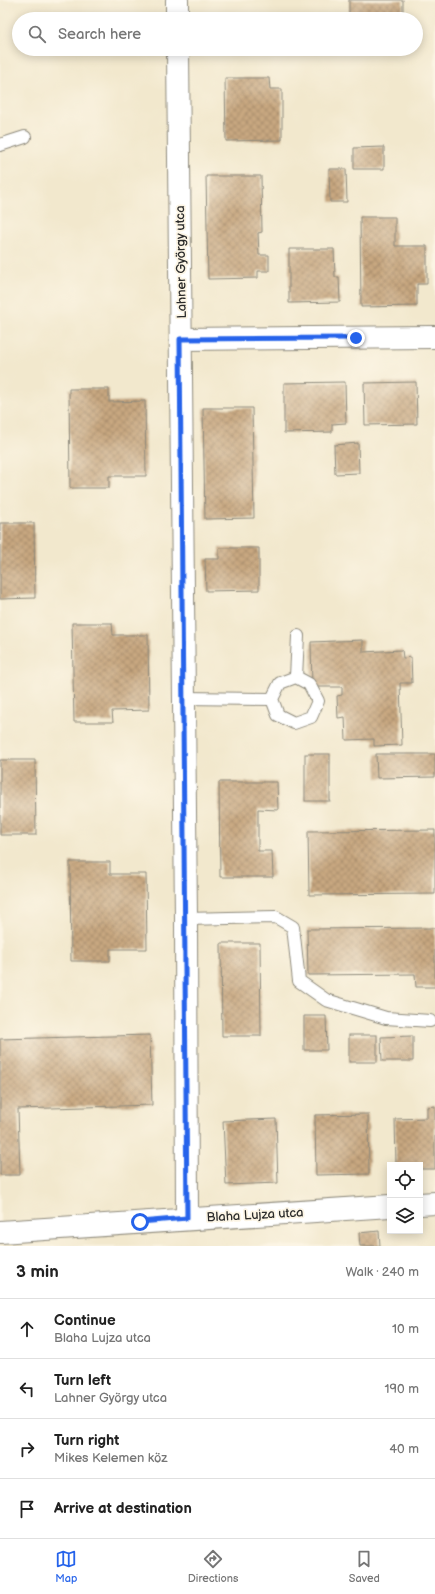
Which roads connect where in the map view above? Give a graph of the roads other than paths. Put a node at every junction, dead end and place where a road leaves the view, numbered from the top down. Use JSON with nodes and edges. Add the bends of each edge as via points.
{"nodes":[{"id":1,"x":177,"y":0,"type":"edge"},
{"id":2,"x":177,"y":12,"type":"edge"},
{"id":3,"x":178,"y":56,"type":"edge"},
{"id":4,"x":24,"y":137,"type":"dead end"},
{"id":5,"x":0,"y":145,"type":"edge"},
{"id":6,"x":435,"y":337,"type":"edge"},
{"id":7,"x":180,"y":339,"type":"junction"},
{"id":8,"x":298,"y":636,"type":"dead end"},
{"id":9,"x":296,"y":677,"type":"junction"},
{"id":10,"x":183,"y":698,"type":"junction"},
{"id":11,"x":272,"y":699,"type":"junction"},
{"id":12,"x":186,"y":919,"type":"junction"},
{"id":13,"x":430,"y":1021,"type":"dead end"},
{"id":14,"x":435,"y":1203,"type":"edge"},
{"id":15,"x":423,"y":1204,"type":"edge"},
{"id":16,"x":387,"y":1206,"type":"edge"},
{"id":17,"x":187,"y":1218,"type":"junction"},
{"id":18,"x":0,"y":1232,"type":"edge"}],
"edges":[{"from":1,"to":2,"type":"street"},
{"from":3,"to":7,"type":"street","name":"Lahner György utca"},
{"from":4,"to":5,"type":"lane"},
{"from":6,"to":7,"type":"street"},
{"from":7,"to":10,"type":"street","name":"Lahner György utca"},
{"from":8,"to":9,"type":"lane"},
{"from":9,"to":11,"type":"lane","via":[[280,683]]},
{"from":9,"to":11,"type":"lane","via":[[309,684],[318,701],[311,717],[294,723],[278,715]]},
{"from":10,"to":11,"type":"lane"},
{"from":10,"to":12,"type":"street","name":"Lahner György utca"},
{"from":12,"to":13,"type":"lane","via":[[276,917],[293,927],[299,981],[326,1000],[386,1018]]},
{"from":12,"to":17,"type":"street","name":"Lahner György utca"},
{"from":14,"to":15,"type":"street"},
{"from":16,"to":17,"type":"street","name":"Blaha Lujza utca"},
{"from":17,"to":18,"type":"street","name":"Blaha Lujza utca"}]}
